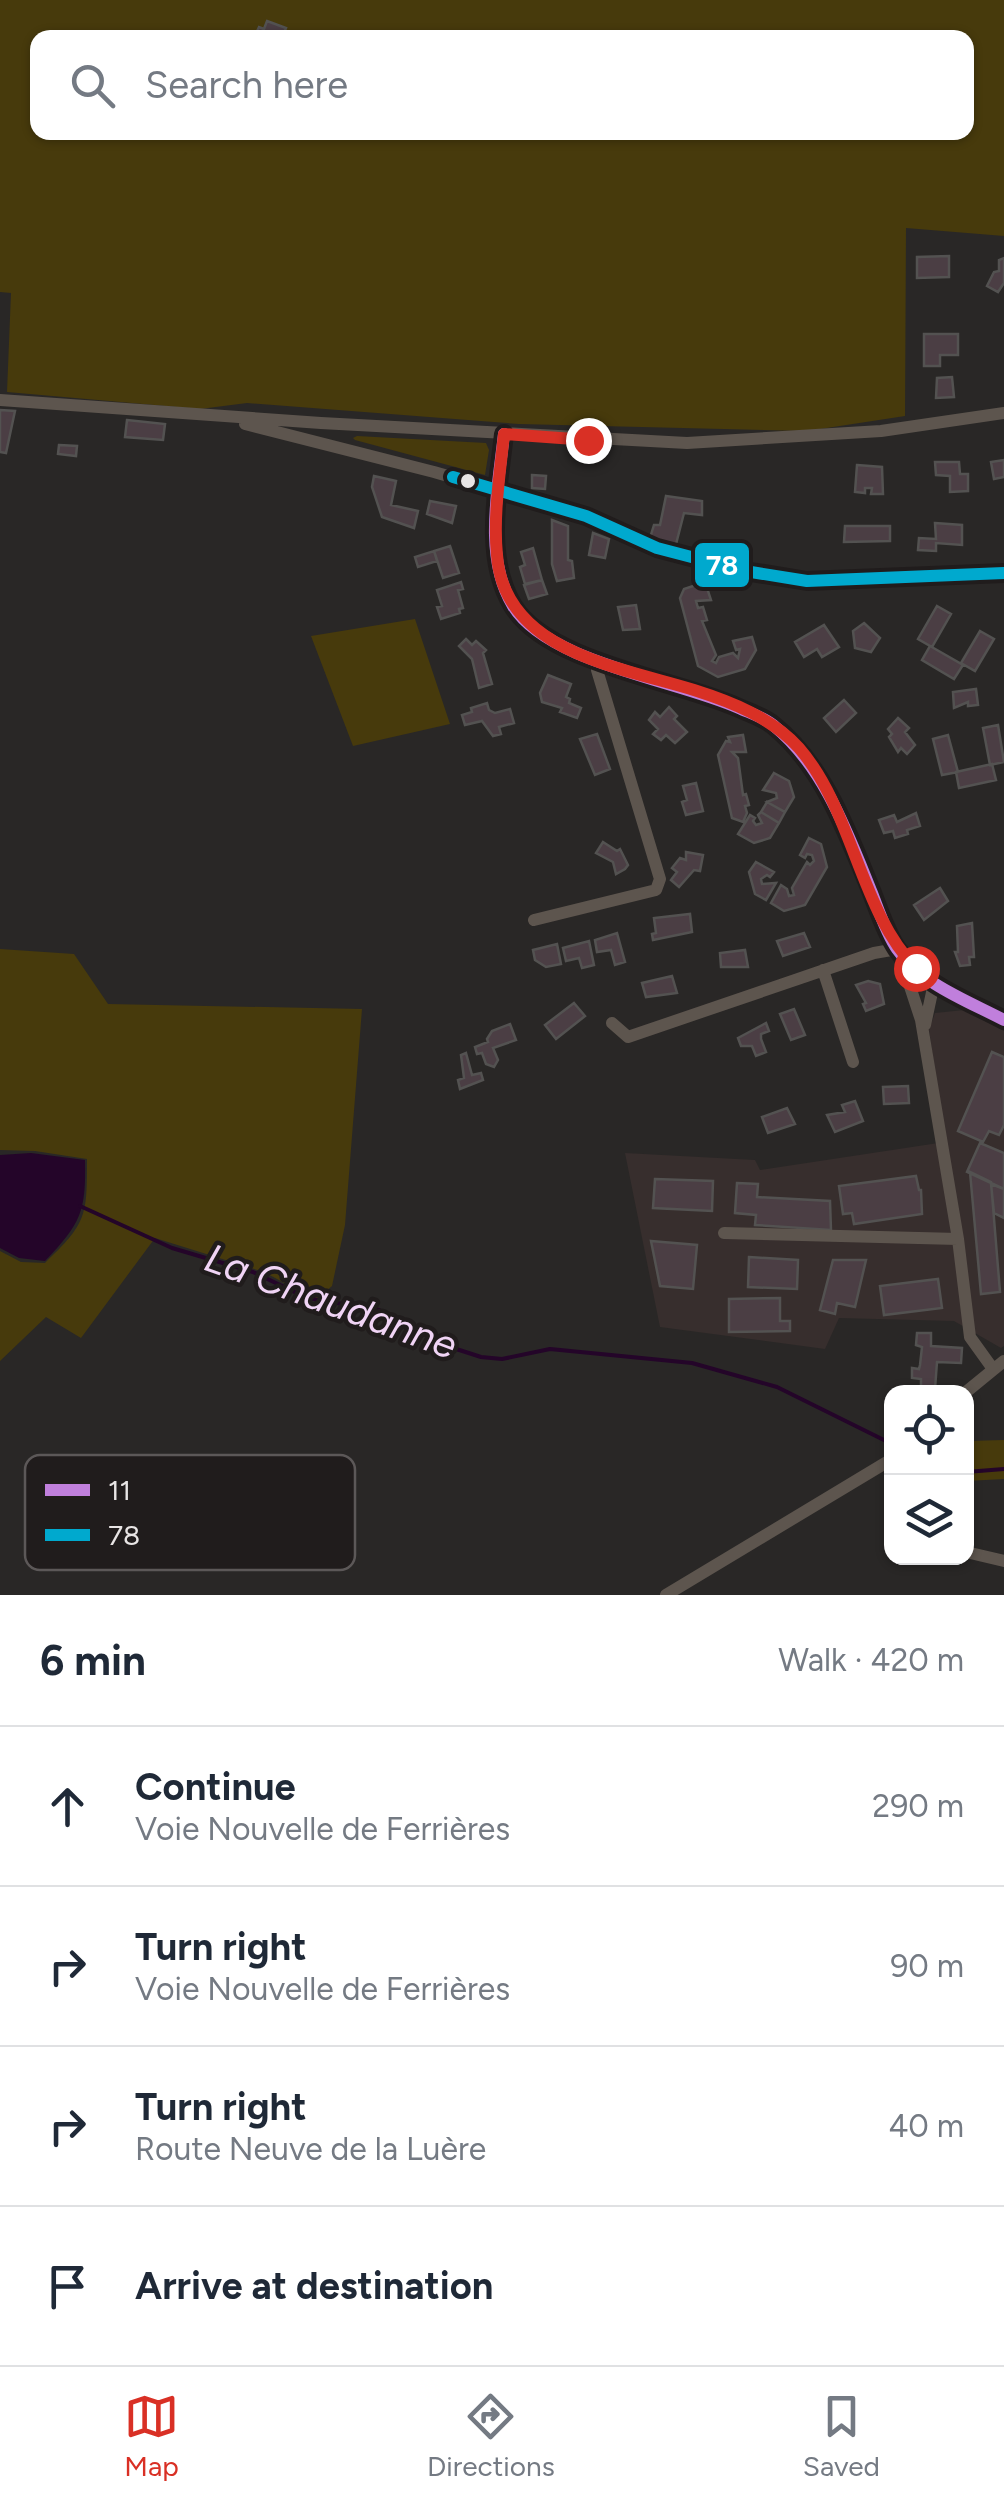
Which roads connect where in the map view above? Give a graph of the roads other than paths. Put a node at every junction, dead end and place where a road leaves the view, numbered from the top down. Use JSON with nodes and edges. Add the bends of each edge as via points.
{"nodes":[{"id":1,"x":0,"y":400,"type":"edge"},
{"id":2,"x":1004,"y":413,"type":"edge"},
{"id":3,"x":203,"y":415,"type":"junction"},
{"id":4,"x":336,"y":424,"type":"junction"},
{"id":5,"x":504,"y":434,"type":"junction"},
{"id":6,"x":342,"y":449,"type":"junction"},
{"id":7,"x":498,"y":491,"type":"junction"},
{"id":8,"x":1004,"y":573,"type":"edge"},
{"id":9,"x":600,"y":661,"type":"junction"},
{"id":10,"x":534,"y":920,"type":"dead end"},
{"id":11,"x":897,"y":949,"type":"junction"},
{"id":12,"x":823,"y":970,"type":"junction"},
{"id":13,"x":934,"y":984,"type":"junction"},
{"id":14,"x":1004,"y":1020,"type":"edge"},
{"id":15,"x":612,"y":1023,"type":"dead end"},
{"id":16,"x":923,"y":1033,"type":"junction"},
{"id":17,"x":854,"y":1062,"type":"dead end"},
{"id":18,"x":724,"y":1233,"type":"dead end"},
{"id":19,"x":958,"y":1239,"type":"junction"},
{"id":20,"x":998,"y":1365,"type":"edge"},
{"id":21,"x":974,"y":1385,"type":"edge"},
{"id":22,"x":884,"y":1463,"type":"edge"},
{"id":23,"x":974,"y":1554,"type":"edge"},
{"id":24,"x":1004,"y":1561,"type":"edge"},
{"id":25,"x":666,"y":1595,"type":"edge"}],
"edges":[{"from":1,"to":3,"type":"street"},
{"from":2,"to":5,"type":"street","via":[[881,431],[688,443]]},
{"from":3,"to":4,"type":"street"},
{"from":3,"to":6,"type":"street"},
{"from":4,"to":5,"type":"street"},
{"from":4,"to":6,"type":"street"},
{"from":5,"to":7,"type":"street"},
{"from":6,"to":7,"type":"street"},
{"from":7,"to":8,"type":"street","via":[[586,516],[656,548],[807,581]]},
{"from":7,"to":9,"type":"street","via":[[496,557],[514,608],[538,634]]},
{"from":9,"to":10,"type":"street","via":[[597,670],[660,879],[656,890]]},
{"from":9,"to":11,"type":"street","via":[[727,702],[770,722],[800,749],[837,810]]},
{"from":11,"to":12,"type":"street"},
{"from":11,"to":13,"type":"street"},
{"from":11,"to":16,"type":"street"},
{"from":12,"to":15,"type":"street","via":[[628,1036]]},
{"from":12,"to":17,"type":"street"},
{"from":13,"to":14,"type":"street"},
{"from":13,"to":16,"type":"street"},
{"from":16,"to":19,"type":"street"},
{"from":18,"to":19,"type":"street"},
{"from":19,"to":20,"type":"street","via":[[970,1337]]},
{"from":20,"to":21,"type":"street"},
{"from":22,"to":25,"type":"street"},
{"from":23,"to":24,"type":"street"}]}
